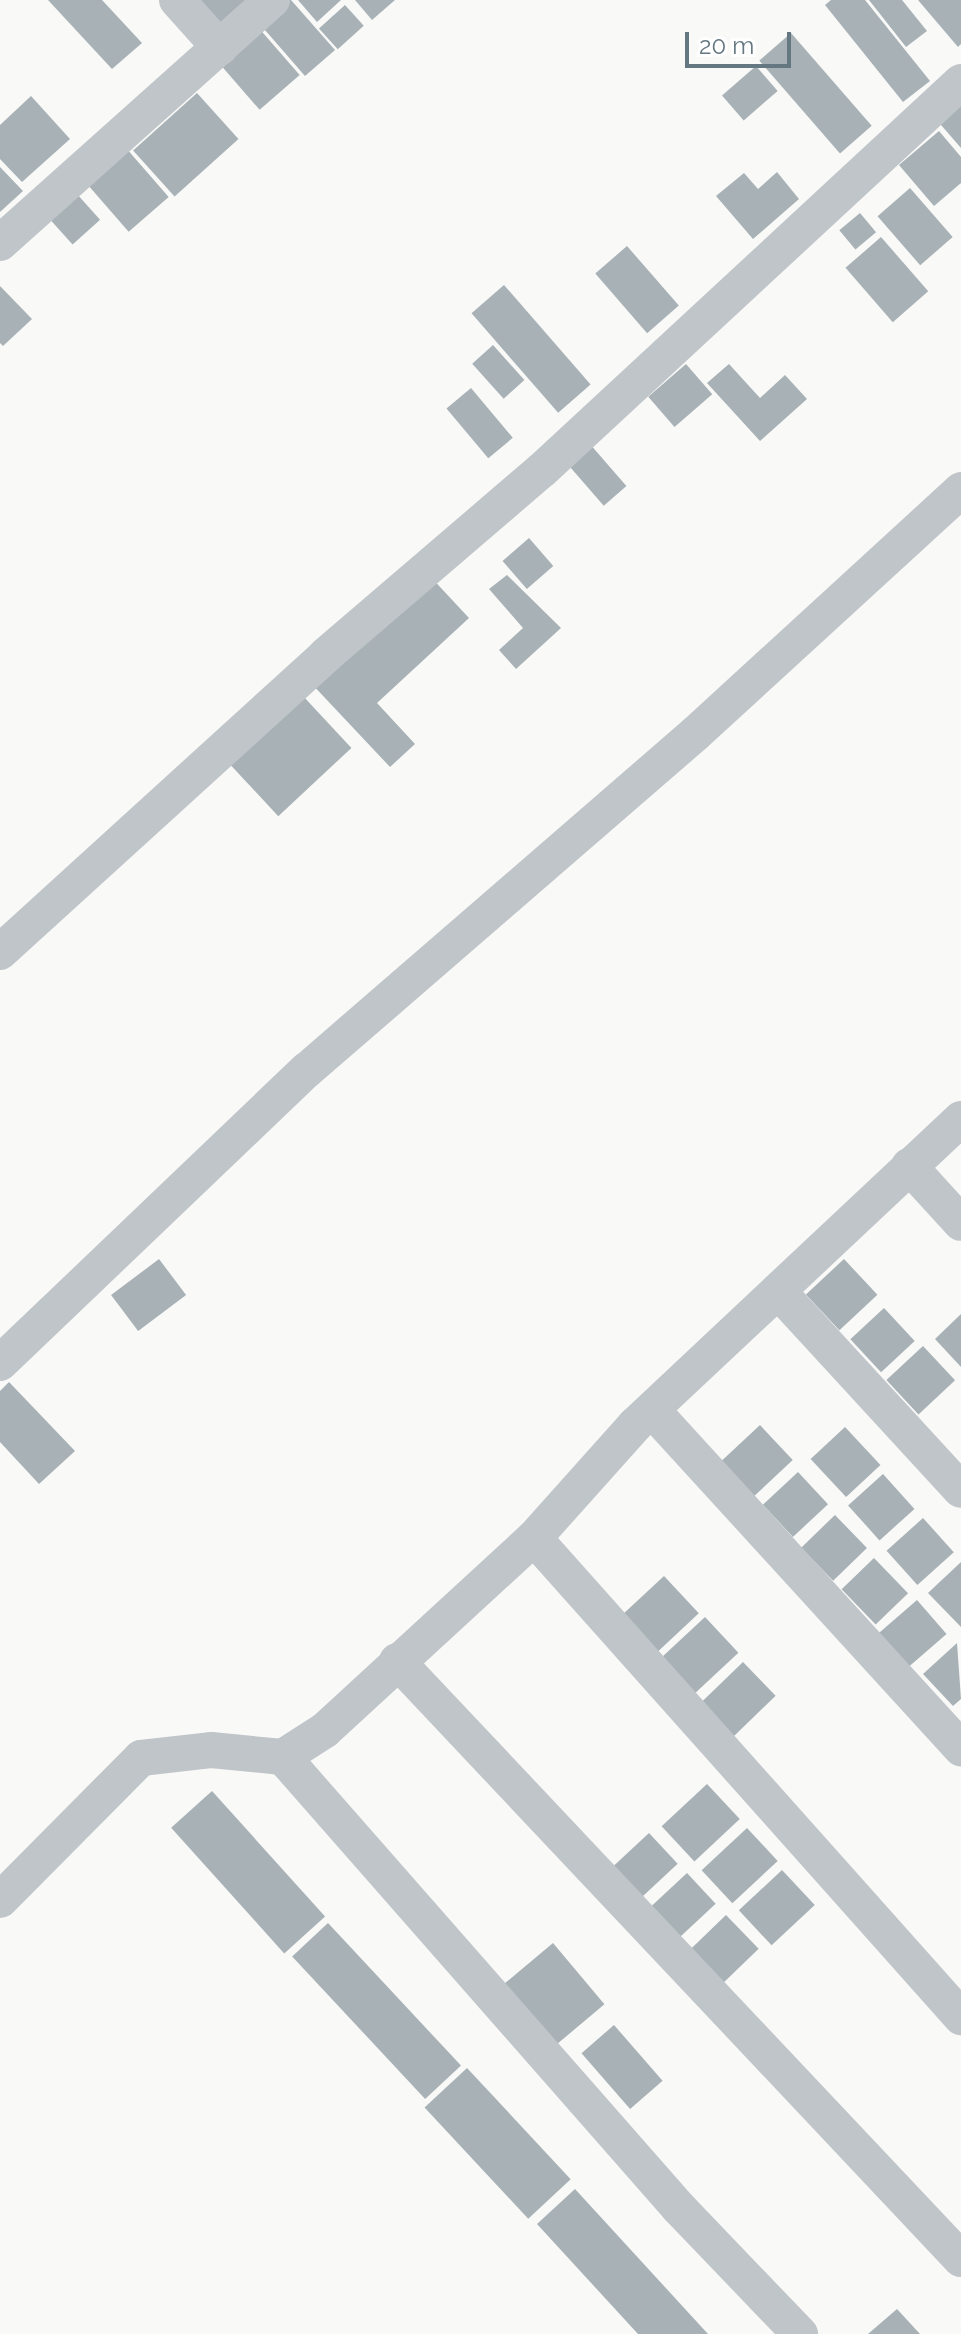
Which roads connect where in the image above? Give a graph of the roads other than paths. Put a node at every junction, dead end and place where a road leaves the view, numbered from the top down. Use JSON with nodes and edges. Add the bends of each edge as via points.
{"nodes":[{"id":1,"x":177,"y":0,"type":"edge"},
{"id":2,"x":272,"y":0,"type":"edge"},
{"id":3,"x":220,"y":48,"type":"junction"},
{"id":4,"x":961,"y":82,"type":"edge"},
{"id":5,"x":0,"y":243,"type":"edge"},
{"id":6,"x":961,"y":490,"type":"edge"},
{"id":7,"x":0,"y":952,"type":"edge"},
{"id":8,"x":961,"y":1119,"type":"edge"},
{"id":9,"x":909,"y":1166,"type":"junction"},
{"id":10,"x":961,"y":1223,"type":"edge"},
{"id":11,"x":778,"y":1291,"type":"junction"},
{"id":12,"x":0,"y":1363,"type":"edge"},
{"id":13,"x":653,"y":1411,"type":"junction"},
{"id":14,"x":961,"y":1490,"type":"edge"},
{"id":15,"x":534,"y":1538,"type":"junction"},
{"id":16,"x":397,"y":1661,"type":"junction"},
{"id":17,"x":961,"y":1748,"type":"edge"},
{"id":18,"x":283,"y":1757,"type":"junction"},
{"id":19,"x":0,"y":1900,"type":"edge"},
{"id":20,"x":961,"y":2017,"type":"edge"},
{"id":21,"x":961,"y":2259,"type":"edge"},
{"id":22,"x":800,"y":2334,"type":"edge"}],
"edges":[{"from":1,"to":3,"type":"street"},
{"from":2,"to":3,"type":"street"},
{"from":3,"to":5,"type":"street"},
{"from":4,"to":7,"type":"street","via":[[542,470]]},
{"from":6,"to":12,"type":"street","via":[[695,734],[307,1070]]},
{"from":8,"to":9,"type":"street"},
{"from":9,"to":10,"type":"street"},
{"from":9,"to":11,"type":"street"},
{"from":11,"to":13,"type":"street"},
{"from":11,"to":14,"type":"street"},
{"from":13,"to":15,"type":"street"},
{"from":13,"to":17,"type":"street"},
{"from":15,"to":16,"type":"street"},
{"from":15,"to":20,"type":"street"},
{"from":16,"to":18,"type":"street","via":[[325,1730]]},
{"from":16,"to":21,"type":"street"},
{"from":18,"to":19,"type":"street","via":[[211,1750],[141,1758]]},
{"from":18,"to":22,"type":"street","via":[[627,2151]]}]}
